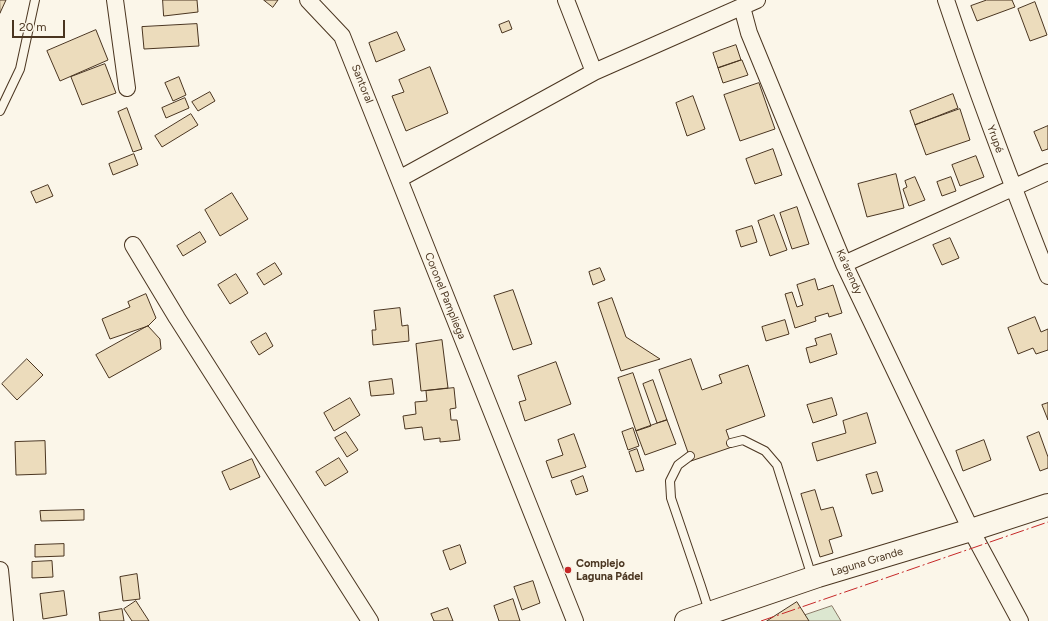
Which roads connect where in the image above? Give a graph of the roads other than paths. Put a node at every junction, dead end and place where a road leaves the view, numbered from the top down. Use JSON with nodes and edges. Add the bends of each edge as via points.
{"nodes":[{"id":1,"x":35,"y":0,"type":"edge"},
{"id":2,"x":115,"y":0,"type":"edge"},
{"id":3,"x":308,"y":0,"type":"edge"},
{"id":4,"x":566,"y":0,"type":"edge"},
{"id":5,"x":757,"y":0,"type":"edge"},
{"id":6,"x":946,"y":0,"type":"edge"},
{"id":7,"x":742,"y":7,"type":"junction"},
{"id":8,"x":594,"y":72,"type":"junction"},
{"id":9,"x":126,"y":88,"type":"dead end"},
{"id":10,"x":0,"y":111,"type":"edge"},
{"id":11,"x":1048,"y":172,"type":"edge"},
{"id":12,"x":399,"y":179,"type":"junction"},
{"id":13,"x":1013,"y":188,"type":"junction"},
{"id":14,"x":133,"y":245,"type":"dead end"},
{"id":15,"x":844,"y":264,"type":"junction"},
{"id":16,"x":1048,"y":276,"type":"edge"},
{"id":17,"x":731,"y":443,"type":"dead end"},
{"id":18,"x":690,"y":456,"type":"dead end"},
{"id":19,"x":1048,"y":505,"type":"edge"},
{"id":20,"x":971,"y":530,"type":"junction"},
{"id":21,"x":0,"y":570,"type":"edge"},
{"id":22,"x":812,"y":578,"type":"junction"},
{"id":23,"x":710,"y":613,"type":"junction"},
{"id":24,"x":4,"y":621,"type":"edge"},
{"id":25,"x":370,"y":621,"type":"edge"},
{"id":26,"x":575,"y":621,"type":"edge"},
{"id":27,"x":686,"y":621,"type":"edge"},
{"id":28,"x":1020,"y":621,"type":"edge"}],
"edges":[{"from":1,"to":10,"type":"lane","via":[[20,69]]},
{"from":2,"to":9,"type":"street"},
{"from":3,"to":12,"type":"street","name":"Santoral","via":[[342,36]]},
{"from":4,"to":8,"type":"street"},
{"from":5,"to":7,"type":"street"},
{"from":6,"to":13,"type":"street","name":"Yrupé"},
{"from":7,"to":8,"type":"street"},
{"from":7,"to":15,"type":"street","name":"Ka'arendy","via":[[749,33]]},
{"from":8,"to":12,"type":"street"},
{"from":11,"to":13,"type":"street"},
{"from":12,"to":26,"type":"street","name":"Coronel Pampliega"},
{"from":13,"to":15,"type":"street"},
{"from":13,"to":16,"type":"street","name":"Yrupé"},
{"from":14,"to":25,"type":"street"},
{"from":15,"to":20,"type":"street","name":"Ka'arendy"},
{"from":17,"to":22,"type":"lane","via":[[743,440],[765,450],[777,465]]},
{"from":18,"to":23,"type":"lane","via":[[678,465],[670,481],[671,498]]},
{"from":19,"to":20,"type":"main road","name":"Laguna Grande"},
{"from":20,"to":22,"type":"main road","name":"Laguna Grande"},
{"from":20,"to":28,"type":"street","name":"Ka'arendy"},
{"from":21,"to":24,"type":"street"},
{"from":22,"to":23,"type":"main road","name":"Laguna Grande"},
{"from":23,"to":27,"type":"main road","name":"Laguna Grande"}]}
